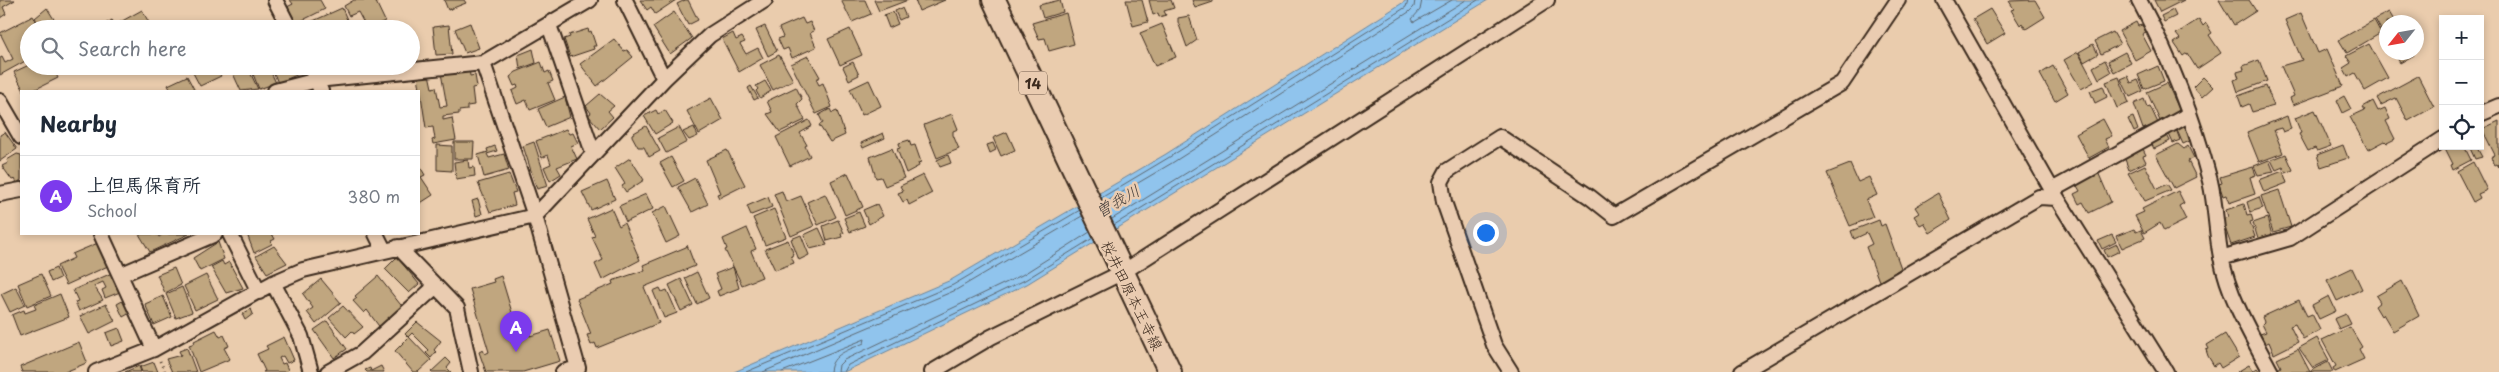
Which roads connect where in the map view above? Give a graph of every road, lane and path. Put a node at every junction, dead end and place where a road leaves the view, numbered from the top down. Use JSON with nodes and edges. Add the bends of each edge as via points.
{"nodes":[{"id":1,"x":275,"y":0,"type":"edge"},
{"id":2,"x":590,"y":0,"type":"edge"},
{"id":3,"x":625,"y":0,"type":"edge"},
{"id":4,"x":994,"y":0,"type":"edge"},
{"id":5,"x":1547,"y":0,"type":"edge"},
{"id":6,"x":1898,"y":0,"type":"edge"},
{"id":7,"x":1944,"y":0,"type":"edge"},
{"id":8,"x":2139,"y":0,"type":"edge"},
{"id":9,"x":756,"y":2,"type":"edge"},
{"id":10,"x":285,"y":20,"type":"edge"},
{"id":11,"x":549,"y":26,"type":"junction"},
{"id":12,"x":483,"y":63,"type":"junction"},
{"id":13,"x":420,"y":71,"type":"edge"},
{"id":14,"x":394,"y":75,"type":"edge"},
{"id":15,"x":664,"y":79,"type":"junction"},
{"id":16,"x":319,"y":85,"type":"edge"},
{"id":17,"x":282,"y":90,"type":"edge"},
{"id":18,"x":0,"y":101,"type":"edge"},
{"id":19,"x":2499,"y":106,"type":"edge"},
{"id":20,"x":2484,"y":112,"type":"edge"},
{"id":21,"x":2188,"y":115,"type":"junction"},
{"id":22,"x":20,"y":136,"type":"edge"},
{"id":23,"x":2439,"y":142,"type":"edge"},
{"id":24,"x":593,"y":153,"type":"junction"},
{"id":25,"x":20,"y":190,"type":"edge"},
{"id":26,"x":0,"y":194,"type":"edge"},
{"id":27,"x":2054,"y":194,"type":"junction"},
{"id":28,"x":535,"y":216,"type":"junction"},
{"id":29,"x":101,"y":235,"type":"edge"},
{"id":30,"x":213,"y":235,"type":"edge"},
{"id":31,"x":230,"y":235,"type":"edge"},
{"id":32,"x":377,"y":235,"type":"edge"},
{"id":33,"x":391,"y":249,"type":"junction"},
{"id":34,"x":2221,"y":258,"type":"junction"},
{"id":35,"x":1121,"y":269,"type":"junction"},
{"id":36,"x":120,"y":275,"type":"junction"},
{"id":37,"x":274,"y":283,"type":"junction"},
{"id":38,"x":436,"y":286,"type":"junction"},
{"id":39,"x":259,"y":292,"type":"junction"},
{"id":40,"x":154,"y":349,"type":"junction"},
{"id":41,"x":577,"y":370,"type":"edge"},
{"id":42,"x":96,"y":372,"type":"edge"},
{"id":43,"x":311,"y":372,"type":"edge"},
{"id":44,"x":328,"y":372,"type":"edge"},
{"id":45,"x":471,"y":372,"type":"edge"},
{"id":46,"x":563,"y":372,"type":"edge"},
{"id":47,"x":932,"y":372,"type":"edge"},
{"id":48,"x":1170,"y":372,"type":"edge"},
{"id":49,"x":1510,"y":372,"type":"edge"},
{"id":50,"x":1742,"y":372,"type":"edge"},
{"id":51,"x":2166,"y":372,"type":"edge"},
{"id":52,"x":2271,"y":372,"type":"edge"}],
"edges":[{"from":1,"to":10,"type":"street"},
{"from":2,"to":11,"type":"street"},
{"from":3,"to":15,"type":"street"},
{"from":4,"to":35,"type":"main road","name":"桜井田原本王寺線","number":"14"},
{"from":5,"to":35,"type":"street"},
{"from":6,"to":49,"type":"street","via":[[1842,83],[1614,216],[1500,137],[1447,171],[1441,182],[1444,202],[1494,345]]},
{"from":7,"to":27,"type":"street"},
{"from":8,"to":21,"type":"street"},
{"from":9,"to":15,"type":"street","via":[[710,35]]},
{"from":11,"to":12,"type":"street"},
{"from":11,"to":24,"type":"street"},
{"from":12,"to":13,"type":"street"},
{"from":12,"to":28,"type":"street"},
{"from":14,"to":16,"type":"street"},
{"from":15,"to":24,"type":"street"},
{"from":16,"to":17,"type":"street"},
{"from":18,"to":22,"type":"street"},
{"from":19,"to":20,"type":"street"},
{"from":21,"to":27,"type":"street"},
{"from":21,"to":34,"type":"street","via":[[2210,182]]},
{"from":23,"to":34,"type":"street","via":[[2290,238]]},
{"from":24,"to":28,"type":"street"},
{"from":25,"to":26,"type":"street"},
{"from":27,"to":50,"type":"street","via":[[2039,197]]},
{"from":27,"to":51,"type":"street"},
{"from":28,"to":33,"type":"street"},
{"from":28,"to":41,"type":"street"},
{"from":29,"to":36,"type":"street"},
{"from":30,"to":36,"type":"street"},
{"from":31,"to":39,"type":"street"},
{"from":32,"to":33,"type":"street"},
{"from":33,"to":37,"type":"street","via":[[303,270]]},
{"from":33,"to":38,"type":"street"},
{"from":34,"to":52,"type":"street","via":[[2228,285]]},
{"from":35,"to":47,"type":"street"},
{"from":35,"to":48,"type":"main road","name":"桜井田原本王寺線","number":"14"},
{"from":36,"to":40,"type":"street"},
{"from":37,"to":39,"type":"street"},
{"from":37,"to":43,"type":"street","via":[[301,336]]},
{"from":38,"to":44,"type":"street","via":[[362,354]]},
{"from":38,"to":45,"type":"street","via":[[457,308]]},
{"from":39,"to":40,"type":"street"},
{"from":40,"to":42,"type":"street"},
{"from":41,"to":46,"type":"street"}]}
